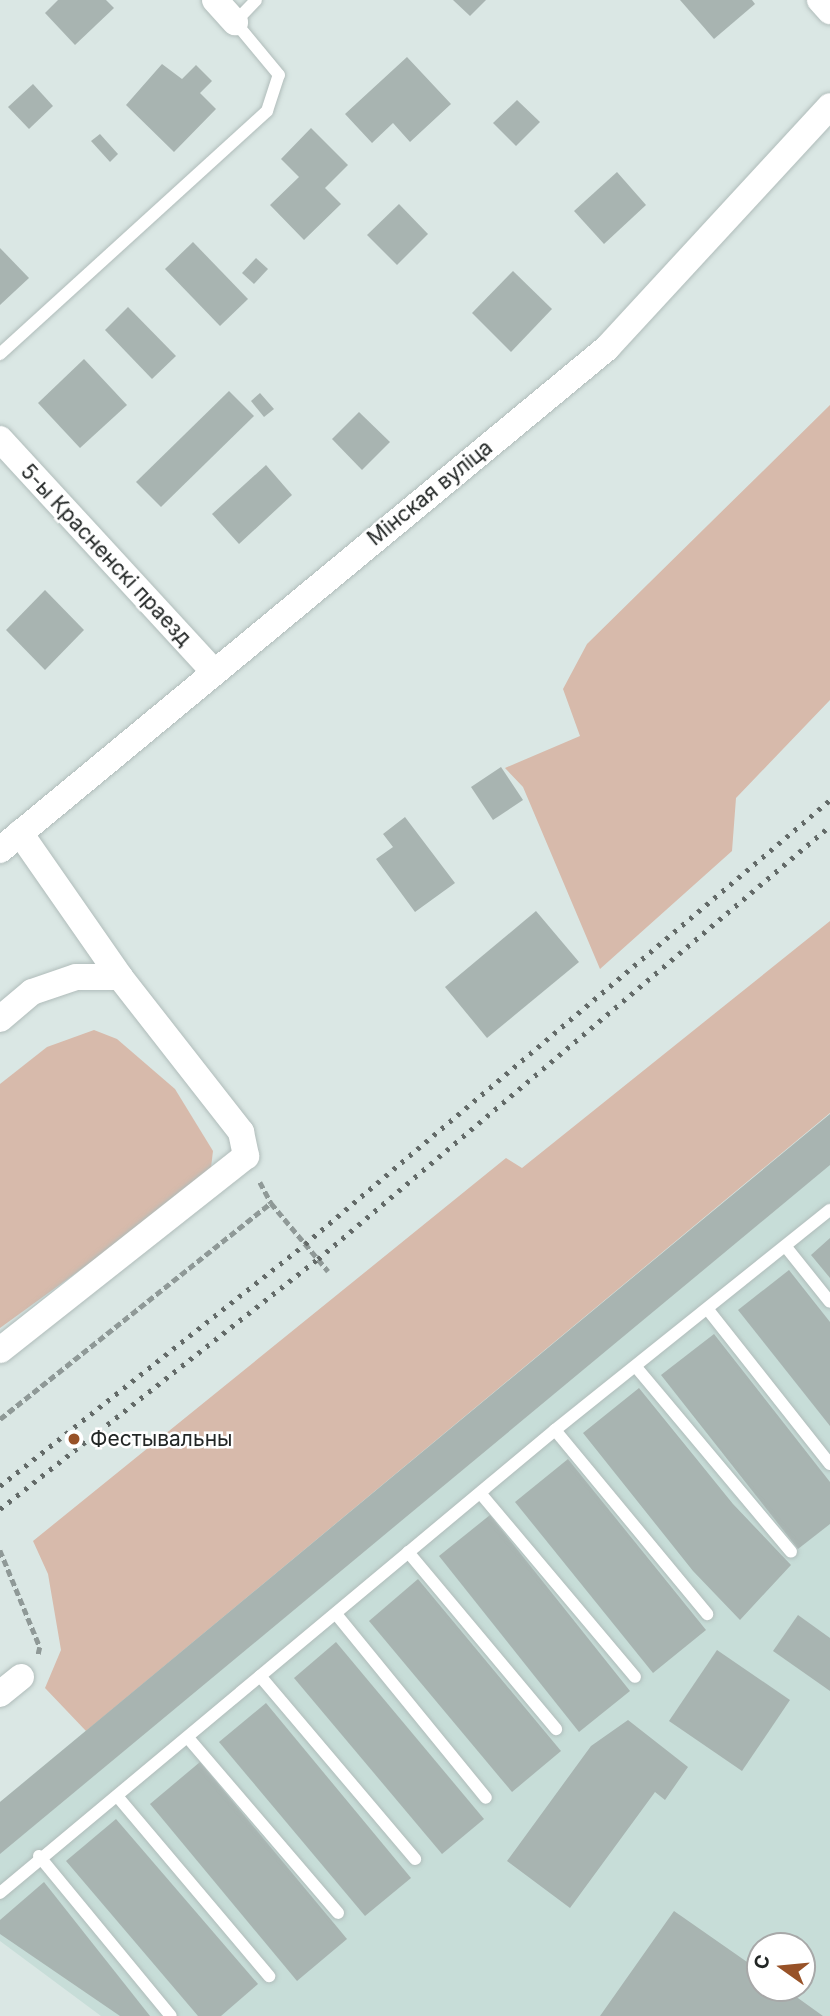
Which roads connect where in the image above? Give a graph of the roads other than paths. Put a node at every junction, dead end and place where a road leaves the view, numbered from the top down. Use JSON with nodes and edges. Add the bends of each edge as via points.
{"nodes":[{"id":1,"x":215,"y":0,"type":"edge"},
{"id":2,"x":256,"y":0,"type":"edge"},
{"id":3,"x":820,"y":0,"type":"edge"},
{"id":4,"x":830,"y":10,"type":"edge"},
{"id":5,"x":235,"y":22,"type":"junction"},
{"id":6,"x":830,"y":106,"type":"edge"},
{"id":7,"x":0,"y":354,"type":"edge"},
{"id":8,"x":0,"y":439,"type":"edge"},
{"id":9,"x":213,"y":671,"type":"junction"},
{"id":10,"x":10,"y":841,"type":"edge"},
{"id":11,"x":120,"y":976,"type":"junction"},
{"id":12,"x":0,"y":1019,"type":"edge"},
{"id":13,"x":830,"y":1210,"type":"edge"},
{"id":14,"x":786,"y":1247,"type":"junction"},
{"id":15,"x":830,"y":1302,"type":"edge"},
{"id":16,"x":709,"y":1311,"type":"junction"},
{"id":17,"x":0,"y":1350,"type":"edge"},
{"id":18,"x":636,"y":1367,"type":"junction"},
{"id":19,"x":555,"y":1430,"type":"junction"},
{"id":20,"x":830,"y":1464,"type":"edge"},
{"id":21,"x":481,"y":1494,"type":"junction"},
{"id":22,"x":408,"y":1552,"type":"junction"},
{"id":23,"x":791,"y":1552,"type":"dead end"},
{"id":24,"x":336,"y":1614,"type":"junction"},
{"id":25,"x":707,"y":1614,"type":"dead end"},
{"id":26,"x":260,"y":1676,"type":"junction"},
{"id":27,"x":21,"y":1677,"type":"road end"},
{"id":28,"x":635,"y":1677,"type":"dead end"},
{"id":29,"x":0,"y":1693,"type":"edge"},
{"id":30,"x":556,"y":1729,"type":"dead end"},
{"id":31,"x":189,"y":1739,"type":"junction"},
{"id":32,"x":117,"y":1796,"type":"junction"},
{"id":33,"x":486,"y":1798,"type":"dead end"},
{"id":34,"x":38,"y":1856,"type":"junction"},
{"id":35,"x":415,"y":1859,"type":"dead end"},
{"id":36,"x":0,"y":1892,"type":"edge"},
{"id":37,"x":338,"y":1913,"type":"dead end"},
{"id":38,"x":269,"y":1976,"type":"dead end"},
{"id":39,"x":171,"y":2016,"type":"edge"}],
"edges":[{"from":1,"to":5,"type":"street"},
{"from":2,"to":5,"type":"lane"},
{"from":3,"to":4,"type":"street"},
{"from":5,"to":7,"type":"lane","via":[[279,75],[267,111]]},
{"from":6,"to":9,"type":"street","name":"Мінская вуліца","via":[[607,348]]},
{"from":8,"to":9,"type":"street","name":"5-ы Красненскі праезд"},
{"from":9,"to":10,"type":"street","name":"Мінская вуліца"},
{"from":10,"to":11,"type":"street"},
{"from":11,"to":12,"type":"street","via":[[76,977],[32,992]]},
{"from":11,"to":17,"type":"street","via":[[241,1132],[246,1156]]},
{"from":13,"to":14,"type":"lane"},
{"from":14,"to":15,"type":"lane"},
{"from":14,"to":16,"type":"lane"},
{"from":16,"to":18,"type":"lane"},
{"from":16,"to":20,"type":"lane"},
{"from":18,"to":19,"type":"lane"},
{"from":18,"to":23,"type":"lane"},
{"from":19,"to":21,"type":"lane"},
{"from":19,"to":25,"type":"lane"},
{"from":21,"to":22,"type":"lane"},
{"from":21,"to":28,"type":"lane"},
{"from":22,"to":24,"type":"lane"},
{"from":22,"to":30,"type":"lane"},
{"from":24,"to":26,"type":"lane"},
{"from":24,"to":33,"type":"lane"},
{"from":26,"to":31,"type":"lane"},
{"from":26,"to":35,"type":"lane"},
{"from":27,"to":29,"type":"street"},
{"from":31,"to":32,"type":"lane"},
{"from":31,"to":37,"type":"lane"},
{"from":32,"to":34,"type":"lane"},
{"from":32,"to":38,"type":"lane"},
{"from":34,"to":36,"type":"lane"},
{"from":34,"to":39,"type":"lane"}]}
